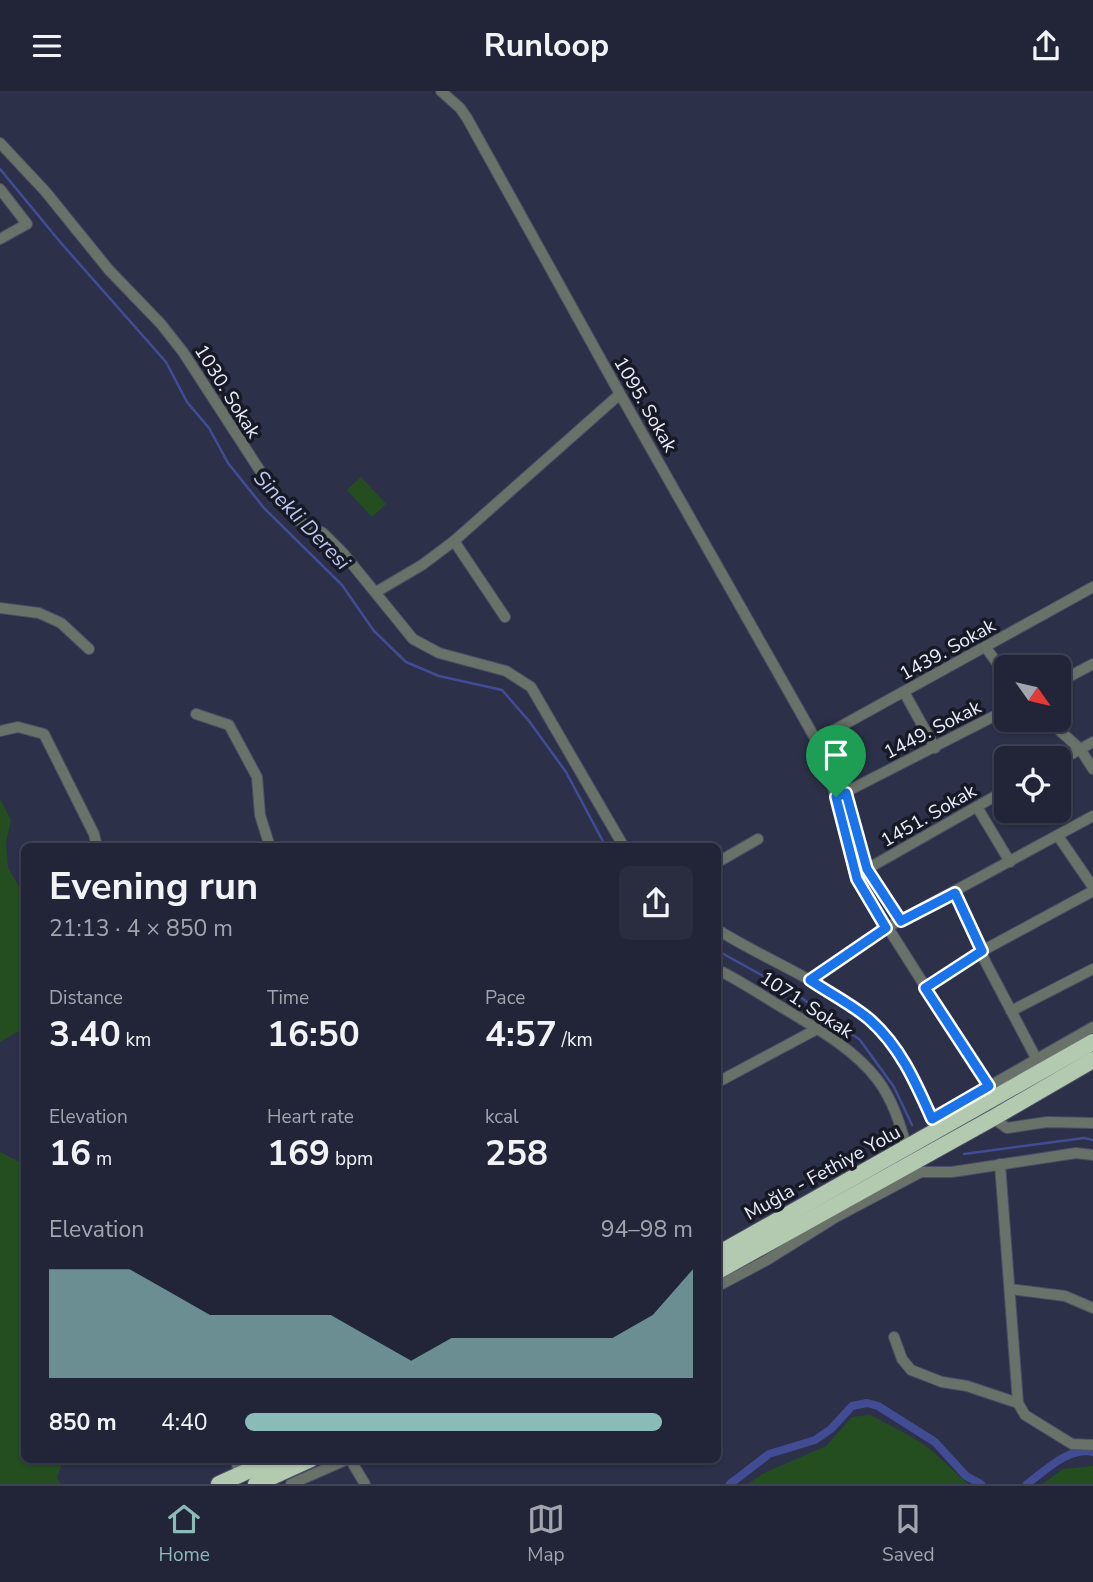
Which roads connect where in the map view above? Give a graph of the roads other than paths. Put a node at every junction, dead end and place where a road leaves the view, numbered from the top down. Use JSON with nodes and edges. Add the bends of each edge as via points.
{"nodes":[{"id":1,"x":441,"y":91,"type":"edge"},
{"id":2,"x":0,"y":143,"type":"edge"},
{"id":3,"x":0,"y":189,"type":"edge"},
{"id":4,"x":0,"y":239,"type":"edge"},
{"id":5,"x":620,"y":394,"type":"junction"},
{"id":6,"x":454,"y":541,"type":"junction"},
{"id":7,"x":1092,"y":589,"type":"edge"},
{"id":8,"x":376,"y":592,"type":"junction"},
{"id":9,"x":0,"y":608,"type":"edge"},
{"id":10,"x":505,"y":617,"type":"dead end"},
{"id":11,"x":986,"y":648,"type":"junction"},
{"id":12,"x":89,"y":649,"type":"dead end"},
{"id":13,"x":994,"y":659,"type":"edge"},
{"id":14,"x":1093,"y":663,"type":"edge"},
{"id":15,"x":1071,"y":675,"type":"edge"},
{"id":16,"x":904,"y":692,"type":"junction"},
{"id":17,"x":196,"y":714,"type":"dead end"},
{"id":18,"x":994,"y":716,"type":"edge"},
{"id":19,"x":0,"y":731,"type":"edge"},
{"id":20,"x":1061,"y":732,"type":"edge"},
{"id":21,"x":816,"y":740,"type":"junction"},
{"id":22,"x":1093,"y":742,"type":"edge"},
{"id":23,"x":935,"y":748,"type":"junction"},
{"id":24,"x":1080,"y":749,"type":"junction"},
{"id":25,"x":1071,"y":754,"type":"edge"},
{"id":26,"x":1093,"y":769,"type":"edge"},
{"id":27,"x":841,"y":795,"type":"junction"},
{"id":28,"x":994,"y":797,"type":"edge"},
{"id":29,"x":976,"y":807,"type":"junction"},
{"id":30,"x":1093,"y":816,"type":"edge"},
{"id":31,"x":1058,"y":836,"type":"junction"},
{"id":32,"x":758,"y":839,"type":"dead end"},
{"id":33,"x":96,"y":843,"type":"edge"},
{"id":34,"x":269,"y":843,"type":"edge"},
{"id":35,"x":622,"y":843,"type":"edge"},
{"id":36,"x":721,"y":860,"type":"edge"},
{"id":37,"x":1010,"y":862,"type":"junction"},
{"id":38,"x":867,"y":869,"type":"junction"},
{"id":39,"x":1093,"y":889,"type":"edge"},
{"id":40,"x":955,"y":893,"type":"junction"},
{"id":41,"x":901,"y":921,"type":"junction"},
{"id":42,"x":886,"y":928,"type":"junction"},
{"id":43,"x":721,"y":932,"type":"edge"},
{"id":44,"x":982,"y":951,"type":"junction"},
{"id":45,"x":1093,"y":969,"type":"edge"},
{"id":46,"x":721,"y":972,"type":"edge"},
{"id":47,"x":810,"y":980,"type":"junction"},
{"id":48,"x":925,"y":988,"type":"junction"},
{"id":49,"x":1011,"y":1011,"type":"junction"},
{"id":50,"x":1093,"y":1027,"type":"edge"},
{"id":51,"x":817,"y":1029,"type":"junction"},
{"id":52,"x":1093,"y":1042,"type":"edge"},
{"id":53,"x":1036,"y":1058,"type":"junction"},
{"id":54,"x":1093,"y":1060,"type":"edge"},
{"id":55,"x":721,"y":1080,"type":"edge"},
{"id":56,"x":993,"y":1092,"type":"junction"},
{"id":57,"x":993,"y":1118,"type":"junction"},
{"id":58,"x":1093,"y":1123,"type":"edge"},
{"id":59,"x":935,"y":1125,"type":"junction"},
{"id":60,"x":907,"y":1148,"type":"junction"},
{"id":61,"x":1093,"y":1155,"type":"edge"},
{"id":62,"x":1000,"y":1164,"type":"junction"},
{"id":63,"x":898,"y":1171,"type":"junction"},
{"id":64,"x":921,"y":1172,"type":"junction"},
{"id":65,"x":721,"y":1252,"type":"edge"},
{"id":66,"x":763,"y":1254,"type":"junction"},
{"id":67,"x":721,"y":1270,"type":"edge"},
{"id":68,"x":721,"y":1284,"type":"edge"},
{"id":69,"x":1010,"y":1289,"type":"junction"},
{"id":70,"x":1093,"y":1308,"type":"edge"},
{"id":71,"x":894,"y":1338,"type":"dead end"},
{"id":72,"x":1018,"y":1403,"type":"junction"},
{"id":73,"x":1093,"y":1445,"type":"edge"},
{"id":74,"x":256,"y":1463,"type":"edge"},
{"id":75,"x":302,"y":1463,"type":"edge"},
{"id":76,"x":340,"y":1463,"type":"edge"},
{"id":77,"x":352,"y":1463,"type":"edge"},
{"id":78,"x":238,"y":1467,"type":"edge"},
{"id":79,"x":219,"y":1484,"type":"edge"},
{"id":80,"x":256,"y":1484,"type":"edge"},
{"id":81,"x":291,"y":1484,"type":"edge"},
{"id":82,"x":365,"y":1484,"type":"edge"}],
"edges":[{"from":1,"to":5,"type":"street","name":"1095. Sokak","via":[[467,118]]},
{"from":2,"to":8,"type":"street","name":"1030. Sokak","via":[[183,352],[279,500],[299,521],[323,533]]},
{"from":3,"to":4,"type":"street","via":[[27,224]]},
{"from":5,"to":6,"type":"street"},
{"from":5,"to":21,"type":"street","name":"1095. Sokak"},
{"from":6,"to":8,"type":"street"},
{"from":6,"to":10,"type":"street"},
{"from":7,"to":11,"type":"street","name":"1439. Sokak"},
{"from":8,"to":35,"type":"street","name":"1030. Sokak","via":[[413,639],[439,653],[506,671],[531,687]]},
{"from":9,"to":12,"type":"street","via":[[39,613],[61,624]]},
{"from":11,"to":13,"type":"street"},
{"from":11,"to":16,"type":"street","name":"1439. Sokak"},
{"from":14,"to":15,"type":"street"},
{"from":16,"to":21,"type":"street","name":"1439. Sokak"},
{"from":16,"to":23,"type":"street"},
{"from":17,"to":34,"type":"street","via":[[229,725],[257,777],[260,815]]},
{"from":18,"to":23,"type":"street","name":"1449. Sokak"},
{"from":19,"to":33,"type":"street","via":[[18,727],[44,734]]},
{"from":20,"to":24,"type":"street"},
{"from":21,"to":27,"type":"street","name":"1095. Sokak"},
{"from":22,"to":24,"type":"street"},
{"from":23,"to":27,"type":"street","name":"1449. Sokak"},
{"from":24,"to":25,"type":"street"},
{"from":24,"to":26,"type":"street"},
{"from":27,"to":38,"type":"street"},
{"from":27,"to":42,"type":"street","via":[[857,879]]},
{"from":28,"to":29,"type":"street","name":"1451. Sokak"},
{"from":29,"to":37,"type":"street"},
{"from":29,"to":38,"type":"street","name":"1451. Sokak"},
{"from":30,"to":31,"type":"street"},
{"from":31,"to":37,"type":"street"},
{"from":31,"to":39,"type":"street"},
{"from":32,"to":36,"type":"street"},
{"from":37,"to":40,"type":"street"},
{"from":38,"to":41,"type":"street"},
{"from":39,"to":44,"type":"street"},
{"from":40,"to":41,"type":"street"},
{"from":40,"to":44,"type":"street"},
{"from":41,"to":42,"type":"street"},
{"from":42,"to":47,"type":"street"},
{"from":42,"to":48,"type":"street"},
{"from":43,"to":47,"type":"street"},
{"from":44,"to":48,"type":"street"},
{"from":44,"to":49,"type":"street"},
{"from":45,"to":49,"type":"street"},
{"from":46,"to":51,"type":"street","name":"1071. Sokak"},
{"from":47,"to":59,"type":"street","via":[[868,1018],[887,1037],[913,1076]]},
{"from":48,"to":56,"type":"street"},
{"from":49,"to":53,"type":"street"},
{"from":50,"to":53,"type":"street"},
{"from":51,"to":55,"type":"street"},
{"from":51,"to":60,"type":"street","name":"1071. Sokak","via":[[862,1061],[879,1082],[897,1113]]},
{"from":52,"to":56,"type":"highway","name":"Muğla - Fethiye Yolu"},
{"from":53,"to":56,"type":"street"},
{"from":54,"to":57,"type":"highway","name":"Muğla - Fethiye Yolu"},
{"from":56,"to":59,"type":"highway","name":"Muğla - Fethiye Yolu"},
{"from":57,"to":58,"type":"street","via":[[1007,1128],[1047,1122]]},
{"from":57,"to":63,"type":"highway","name":"Muğla - Fethiye Yolu"},
{"from":59,"to":60,"type":"highway","name":"Muğla - Fethiye Yolu"},
{"from":60,"to":65,"type":"highway","name":"Muğla - Fethiye Yolu"},
{"from":61,"to":62,"type":"street","via":[[1076,1153]]},
{"from":62,"to":64,"type":"street"},
{"from":62,"to":69,"type":"street"},
{"from":63,"to":64,"type":"street"},
{"from":63,"to":66,"type":"highway","name":"Muğla - Fethiye Yolu"},
{"from":64,"to":66,"type":"street"},
{"from":66,"to":67,"type":"highway","name":"Muğla - Fethiye Yolu"},
{"from":66,"to":68,"type":"street"},
{"from":69,"to":70,"type":"street","via":[[1065,1296]]},
{"from":69,"to":72,"type":"street"},
{"from":71,"to":72,"type":"street","via":[[911,1370]]},
{"from":72,"to":73,"type":"street","via":[[1025,1415],[1072,1444]]},
{"from":74,"to":78,"type":"highway"},
{"from":75,"to":80,"type":"highway"},
{"from":76,"to":81,"type":"street"},
{"from":77,"to":82,"type":"street"},
{"from":78,"to":79,"type":"highway"}]}
